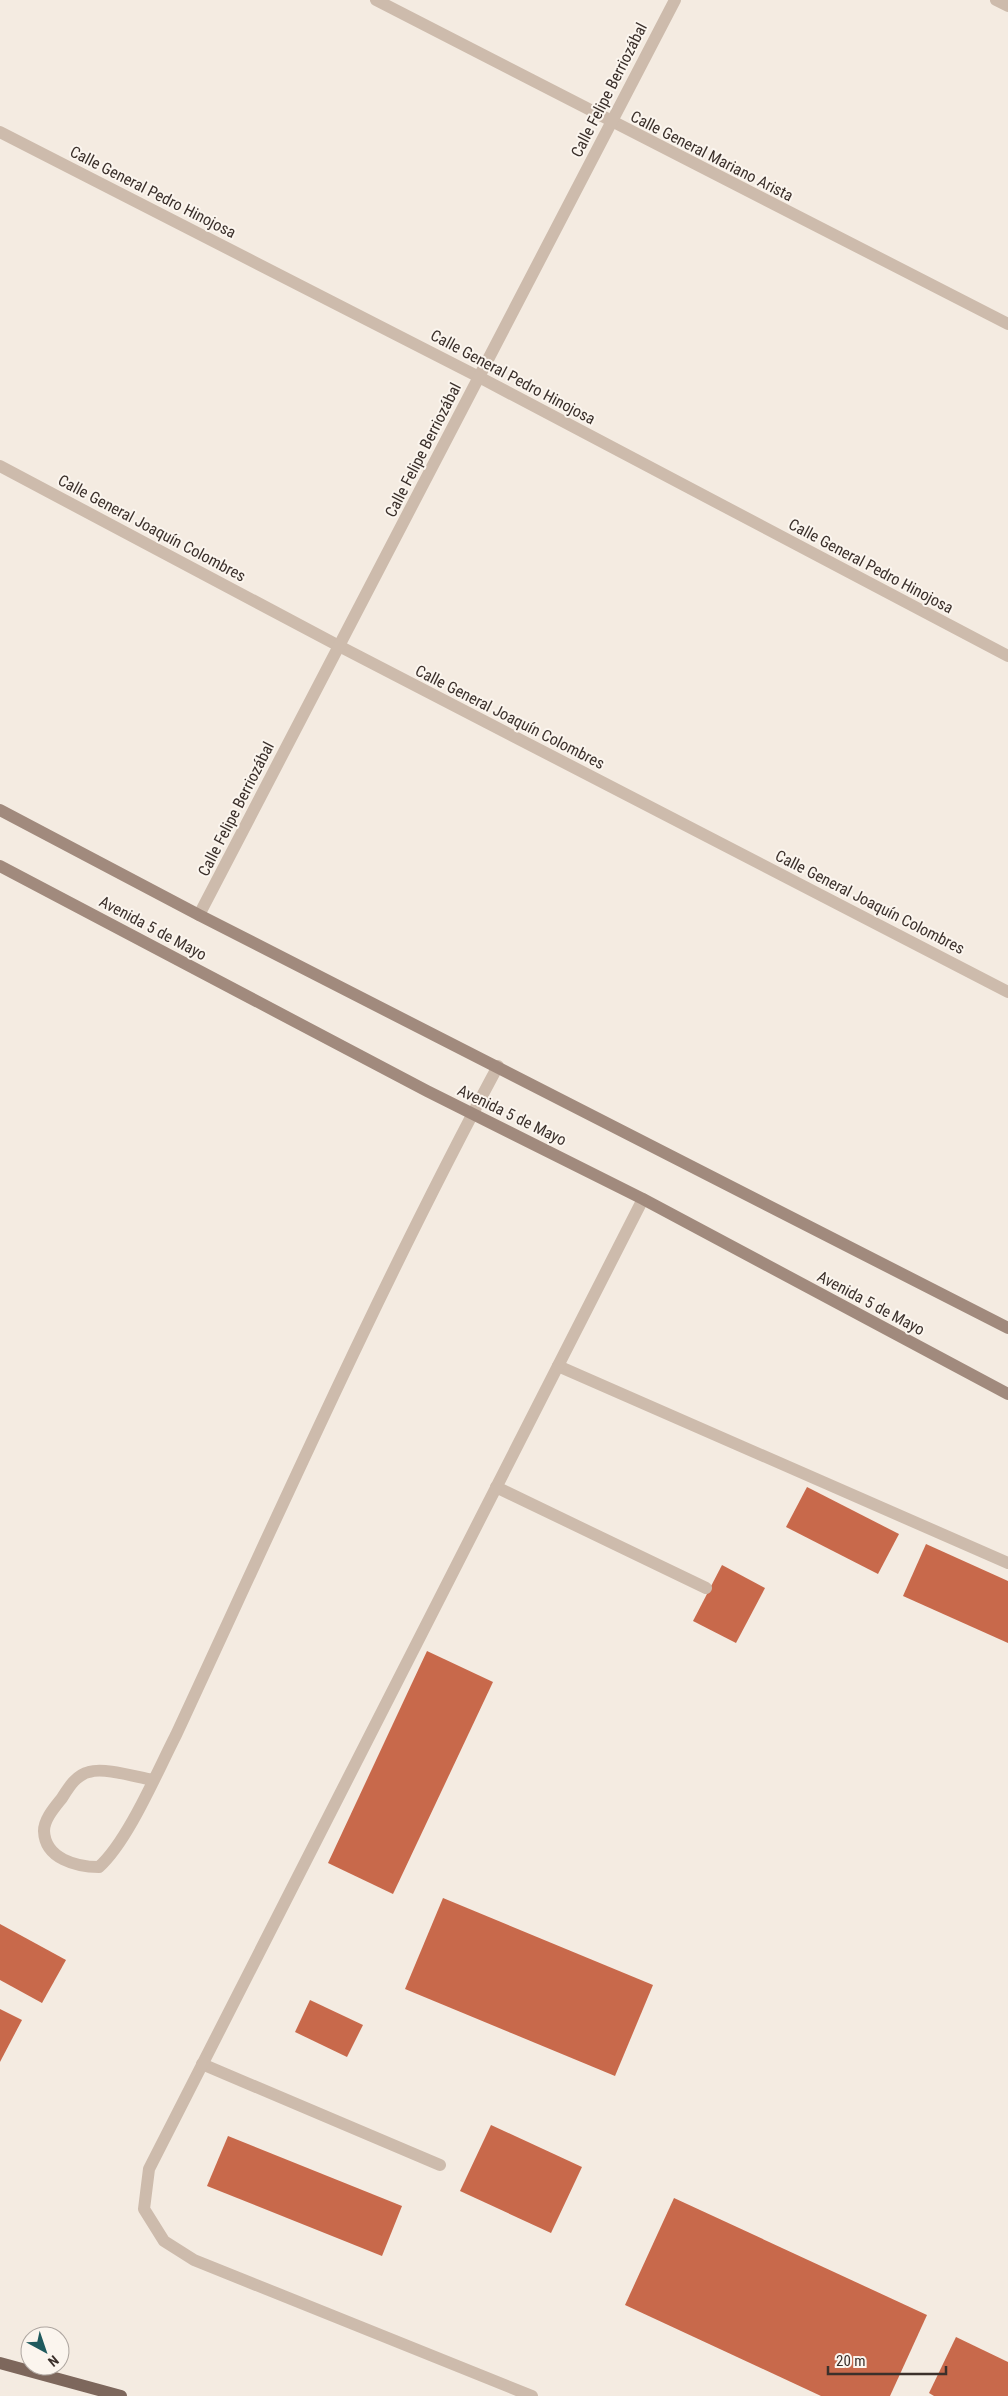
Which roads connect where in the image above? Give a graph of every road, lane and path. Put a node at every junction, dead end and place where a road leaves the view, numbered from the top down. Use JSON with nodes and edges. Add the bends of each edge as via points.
{"nodes":[{"id":1,"x":376,"y":0,"type":"edge"},
{"id":2,"x":675,"y":0,"type":"edge"},
{"id":3,"x":996,"y":0,"type":"edge"},
{"id":4,"x":1008,"y":6,"type":"edge"},
{"id":5,"x":611,"y":122,"type":"junction"},
{"id":6,"x":0,"y":132,"type":"edge"},
{"id":7,"x":1008,"y":324,"type":"edge"},
{"id":8,"x":479,"y":377,"type":"junction"},
{"id":9,"x":0,"y":466,"type":"edge"},
{"id":10,"x":339,"y":646,"type":"junction"},
{"id":11,"x":1008,"y":656,"type":"edge"},
{"id":12,"x":0,"y":810,"type":"edge"},
{"id":13,"x":0,"y":866,"type":"edge"},
{"id":14,"x":199,"y":915,"type":"junction"},
{"id":15,"x":1008,"y":992,"type":"edge"},
{"id":16,"x":498,"y":1066,"type":"junction"},
{"id":17,"x":472,"y":1114,"type":"junction"},
{"id":18,"x":643,"y":1199,"type":"junction"},
{"id":19,"x":1008,"y":1328,"type":"edge"},
{"id":20,"x":558,"y":1366,"type":"junction"},
{"id":21,"x":1008,"y":1394,"type":"edge"},
{"id":22,"x":496,"y":1487,"type":"junction"},
{"id":23,"x":1008,"y":1563,"type":"edge"},
{"id":24,"x":706,"y":1588,"type":"dead end"},
{"id":25,"x":153,"y":1780,"type":"junction"},
{"id":26,"x":202,"y":2064,"type":"junction"},
{"id":27,"x":440,"y":2165,"type":"dead end"},
{"id":28,"x":0,"y":2363,"type":"edge"},
{"id":29,"x":121,"y":2396,"type":"edge"},
{"id":30,"x":532,"y":2396,"type":"edge"}],
"edges":[{"from":1,"to":5,"type":"street","name":"Calle General Mariano Arista"},
{"from":2,"to":5,"type":"street","name":"Calle Felipe Berriozábal"},
{"from":3,"to":4,"type":"street"},
{"from":5,"to":7,"type":"street","name":"Calle General Mariano Arista"},
{"from":5,"to":8,"type":"street","name":"Calle Felipe Berriozábal"},
{"from":6,"to":8,"type":"street","name":"Calle General Pedro Hinojosa"},
{"from":8,"to":10,"type":"street","name":"Calle Felipe Berriozábal"},
{"from":8,"to":11,"type":"street","name":"Calle General Pedro Hinojosa"},
{"from":9,"to":10,"type":"street","name":"Calle General Joaquín Colombres"},
{"from":10,"to":14,"type":"street","name":"Calle Felipe Berriozábal"},
{"from":10,"to":15,"type":"street","name":"Calle General Joaquín Colombres"},
{"from":12,"to":14,"type":"street","name":"Avenida 5 de Mayo"},
{"from":13,"to":17,"type":"street","name":"Avenida 5 de Mayo"},
{"from":14,"to":16,"type":"street","name":"Avenida 5 de Mayo"},
{"from":16,"to":17,"type":"street"},
{"from":16,"to":19,"type":"street","name":"Avenida 5 de Mayo"},
{"from":17,"to":18,"type":"street","name":"Avenida 5 de Mayo"},
{"from":17,"to":25,"type":"street","via":[[366,1327]]},
{"from":18,"to":20,"type":"street"},
{"from":18,"to":21,"type":"street","name":"Avenida 5 de Mayo"},
{"from":20,"to":22,"type":"street"},
{"from":20,"to":23,"type":"street"},
{"from":22,"to":24,"type":"street"},
{"from":22,"to":26,"type":"street"},
{"from":25,"to":25,"type":"street","via":[[112,1856],[99,1867],[83,1867],[59,1858],[48,1846],[44,1830],[49,1815],[80,1775],[101,1771]]},
{"from":26,"to":27,"type":"street"},
{"from":26,"to":30,"type":"street","via":[[149,2169],[144,2209],[164,2241],[194,2260]]},
{"from":28,"to":29,"type":"main road"}]}
